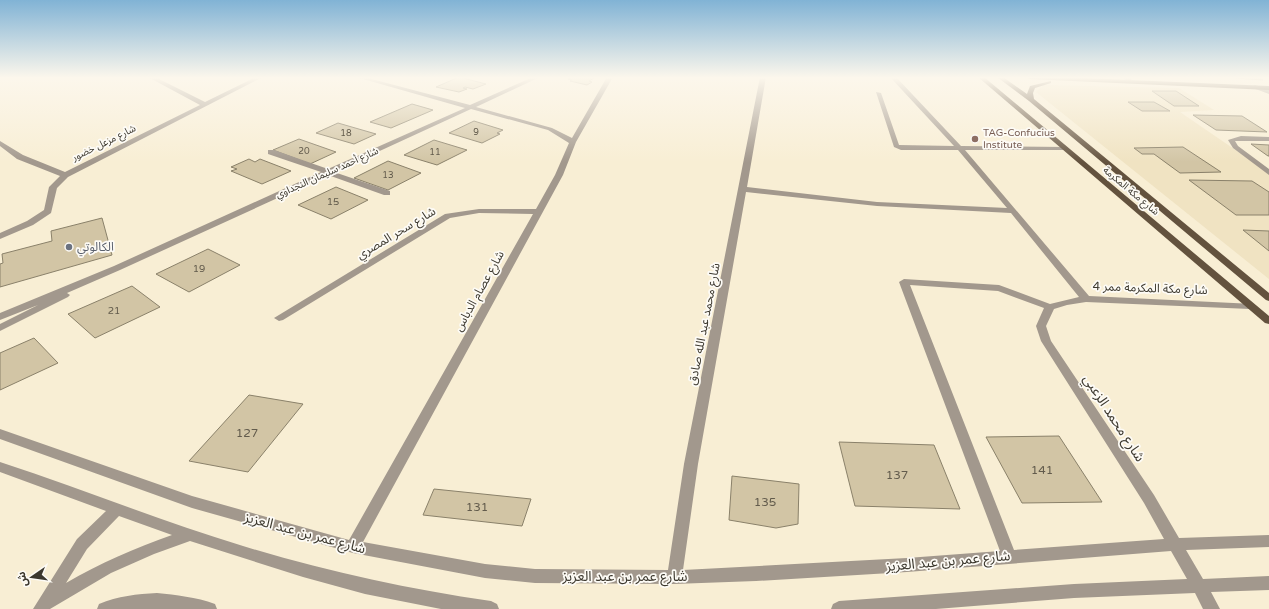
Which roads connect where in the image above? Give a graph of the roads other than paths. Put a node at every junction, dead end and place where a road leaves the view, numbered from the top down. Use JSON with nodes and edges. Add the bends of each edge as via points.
{"nodes":[{"id":1,"x":205,"y":105,"type":"edge"},
{"id":2,"x":465,"y":105,"type":"edge"},
{"id":3,"x":474,"y":105,"type":"edge"},
{"id":4,"x":594,"y":105,"type":"edge"},
{"id":5,"x":757,"y":105,"type":"edge"},
{"id":6,"x":882,"y":105,"type":"edge"},
{"id":7,"x":921,"y":105,"type":"edge"},
{"id":8,"x":1018,"y":105,"type":"edge"},
{"id":9,"x":1038,"y":105,"type":"edge"},
{"id":10,"x":471,"y":107,"type":"junction"},
{"id":11,"x":1269,"y":139,"type":"edge"},
{"id":12,"x":573,"y":142,"type":"junction"},
{"id":13,"x":0,"y":143,"type":"edge"},
{"id":14,"x":958,"y":148,"type":"junction"},
{"id":15,"x":1064,"y":148,"type":"junction"},
{"id":16,"x":271,"y":152,"type":"dead end"},
{"id":17,"x":328,"y":173,"type":"junction"},
{"id":18,"x":1269,"y":173,"type":"edge"},
{"id":19,"x":65,"y":175,"type":"junction"},
{"id":20,"x":741,"y":189,"type":"junction"},
{"id":21,"x":387,"y":193,"type":"dead end"},
{"id":22,"x":1014,"y":211,"type":"junction"},
{"id":23,"x":538,"y":212,"type":"junction"},
{"id":24,"x":0,"y":236,"type":"edge"},
{"id":25,"x":117,"y":268,"type":"junction"},
{"id":26,"x":1269,"y":298,"type":"edge"},
{"id":27,"x":1086,"y":299,"type":"junction"},
{"id":28,"x":1250,"y":306,"type":"junction"},
{"id":29,"x":1050,"y":307,"type":"junction"},
{"id":30,"x":0,"y":317,"type":"edge"},
{"id":31,"x":279,"y":318,"type":"dead end"},
{"id":32,"x":1269,"y":321,"type":"edge"},
{"id":33,"x":0,"y":328,"type":"edge"},
{"id":34,"x":0,"y":434,"type":"edge"},
{"id":35,"x":0,"y":467,"type":"edge"},
{"id":36,"x":117,"y":509,"type":"junction"},
{"id":37,"x":188,"y":536,"type":"junction"},
{"id":38,"x":1269,"y":541,"type":"edge"},
{"id":39,"x":1176,"y":544,"type":"junction"},
{"id":40,"x":353,"y":547,"type":"junction"},
{"id":41,"x":1009,"y":556,"type":"junction"},
{"id":42,"x":674,"y":577,"type":"junction"},
{"id":43,"x":1269,"y":583,"type":"edge"},
{"id":44,"x":1199,"y":586,"type":"junction"},
{"id":45,"x":43,"y":606,"type":"edge"},
{"id":46,"x":105,"y":609,"type":"edge"},
{"id":47,"x":209,"y":609,"type":"edge"},
{"id":48,"x":491,"y":609,"type":"edge"},
{"id":49,"x":840,"y":609,"type":"edge"},
{"id":50,"x":1212,"y":609,"type":"edge"}],
"edges":[{"from":1,"to":19,"type":"street","name":"شارع مزعل خضور"},
{"from":2,"to":10,"type":"street"},
{"from":3,"to":10,"type":"street","name":"شارع أحمد سليمان النجداوي"},
{"from":4,"to":12,"type":"street","name":"شارع عصام الدباس"},
{"from":5,"to":20,"type":"street","name":"شارع محمد عبد الله صادق"},
{"from":6,"to":14,"type":"street","via":[[896,146],[906,149]]},
{"from":7,"to":14,"type":"street"},
{"from":8,"to":15,"type":"main road","name":"شارع مكة المكرمة"},
{"from":9,"to":26,"type":"main road","name":"شارع مكة المكرمة"},
{"from":10,"to":12,"type":"street","via":[[550,129]]},
{"from":10,"to":17,"type":"street","name":"شارع أحمد سليمان النجداوي"},
{"from":11,"to":18,"type":"street","via":[[1231,140],[1235,147]]},
{"from":12,"to":23,"type":"street","name":"شارع عصام الدباس"},
{"from":13,"to":19,"type":"street","name":"شارع مزعل خضور","via":[[20,157]]},
{"from":14,"to":15,"type":"street"},
{"from":14,"to":22,"type":"street"},
{"from":15,"to":28,"type":"main road","name":"شارع مكة المكرمة"},
{"from":16,"to":17,"type":"street"},
{"from":17,"to":21,"type":"street"},
{"from":17,"to":25,"type":"street","name":"شارع أحمد سليمان النجداوي"},
{"from":19,"to":24,"type":"street","name":"شارع مزعل خضور","via":[[53,187],[48,211],[30,223]]},
{"from":20,"to":22,"type":"street","via":[[877,204]]},
{"from":20,"to":42,"type":"street","name":"شارع محمد عبد الله صادق","via":[[723,300],[691,464]]},
{"from":22,"to":27,"type":"street"},
{"from":23,"to":31,"type":"street","name":"شارع سحر المصري","via":[[479,211],[448,216]]},
{"from":23,"to":40,"type":"street","name":"شارع عصام الدباس"},
{"from":25,"to":30,"type":"street","name":"شارع أحمد سليمان النجداوي"},
{"from":25,"to":33,"type":"street","name":"شارع أحمد سليمان النجداوي"},
{"from":27,"to":28,"type":"street","name":"شارع مكة المكرمة ممر 4"},
{"from":27,"to":29,"type":"street","name":"شارع مكة المكرمة ممر 4"},
{"from":28,"to":32,"type":"main road","name":"شارع مكة المكرمة"},
{"from":29,"to":39,"type":"street","name":"شارع محمد الزعبي","via":[[1041,326],[1046,341]]},
{"from":29,"to":41,"type":"street","via":[[999,288],[904,282]]},
{"from":34,"to":40,"type":"street","name":"شارع عمر بن عبد العزيز","via":[[192,502]]},
{"from":35,"to":36,"type":"street"},
{"from":36,"to":37,"type":"street"},
{"from":36,"to":45,"type":"street","via":[[82,544]]},
{"from":37,"to":45,"type":"street","via":[[106,568]]},
{"from":37,"to":48,"type":"street","via":[[377,590],[440,603]]},
{"from":38,"to":39,"type":"street","name":"شارع عمر بن عبد العزيز"},
{"from":39,"to":41,"type":"street","name":"شارع عمر بن عبد العزيز"},
{"from":39,"to":44,"type":"street","name":"شارع محمد الزعبي"},
{"from":40,"to":42,"type":"street","name":"شارع عمر بن عبد العزيز","via":[[485,572],[536,576]]},
{"from":41,"to":42,"type":"street","name":"شارع عمر بن عبد العزيز","via":[[907,565]]},
{"from":43,"to":44,"type":"street"},
{"from":44,"to":49,"type":"street","via":[[1074,591]]},
{"from":44,"to":50,"type":"street","name":"شارع محمد الزعبي"},
{"from":46,"to":47,"type":"street","via":[[139,601],[162,601]]}]}
